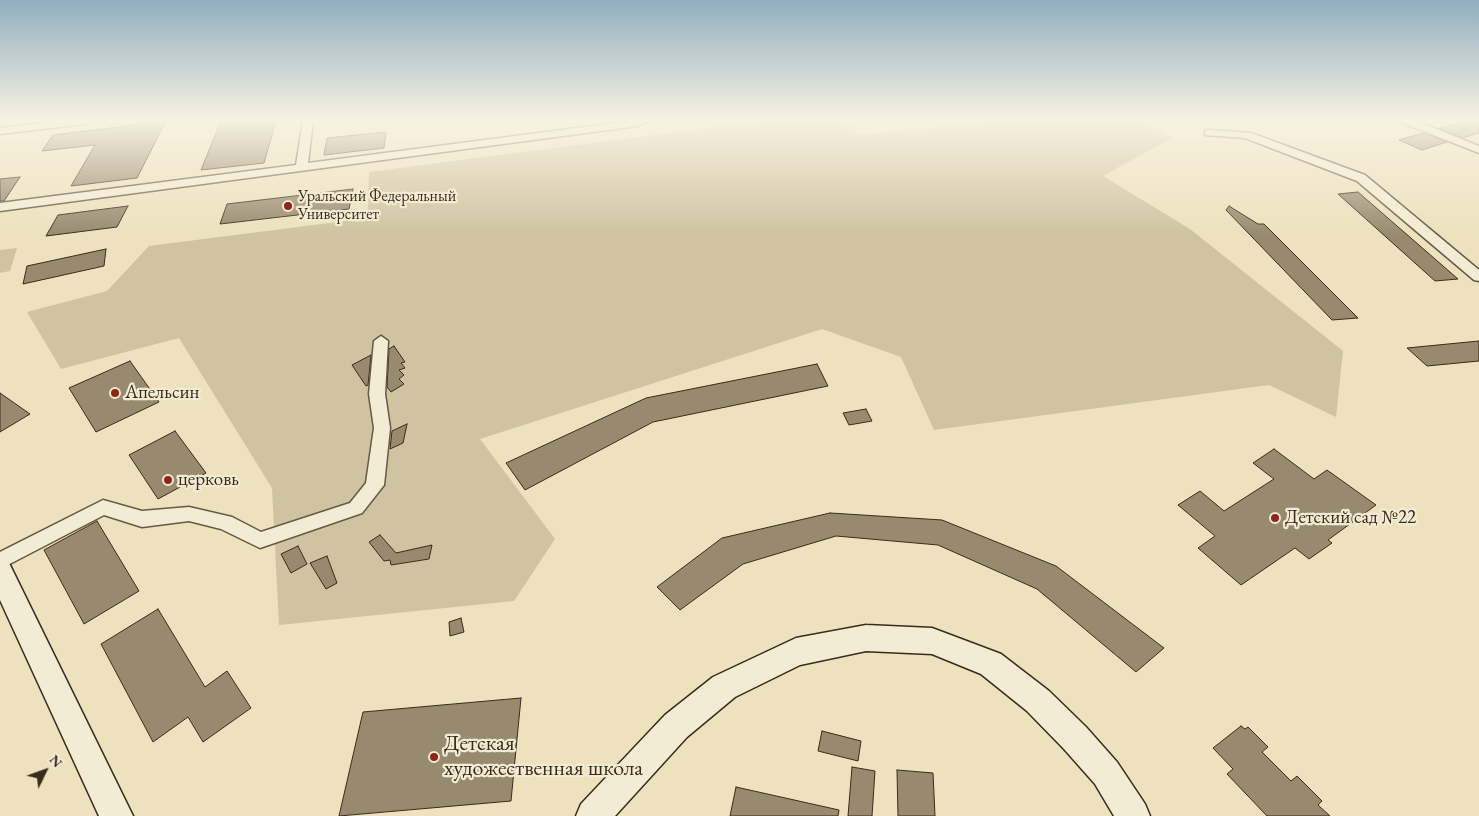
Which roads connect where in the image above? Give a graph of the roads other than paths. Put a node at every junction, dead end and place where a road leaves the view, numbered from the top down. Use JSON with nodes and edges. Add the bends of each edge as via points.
{"nodes":[{"id":1,"x":302,"y":159,"type":"edge"},
{"id":2,"x":369,"y":159,"type":"edge"},
{"id":3,"x":1312,"y":159,"type":"edge"},
{"id":4,"x":301,"y":168,"type":"junction"},
{"id":5,"x":0,"y":207,"type":"edge"},
{"id":6,"x":1479,"y":277,"type":"edge"},
{"id":7,"x":381,"y":341,"type":"dead end"},
{"id":8,"x":0,"y":561,"type":"edge"},
{"id":9,"x":0,"y":571,"type":"edge"},
{"id":10,"x":116,"y":816,"type":"edge"},
{"id":11,"x":593,"y":816,"type":"edge"},
{"id":12,"x":1132,"y":816,"type":"edge"}],
"edges":[{"from":1,"to":4,"type":"street"},
{"from":2,"to":4,"type":"street"},
{"from":3,"to":6,"type":"street","via":[[1361,178]]},
{"from":4,"to":5,"type":"street"},
{"from":7,"to":8,"type":"street","via":[[377,394],[382,428],[376,485],[356,508],[260,540],[225,522],[190,514],[142,519],[103,506]]},
{"from":9,"to":10,"type":"street"},
{"from":11,"to":12,"type":"street","via":[[676,726],[724,688],[796,652],[866,638],[932,641],[991,664],[1038,701],[1074,738],[1106,773]]}]}
